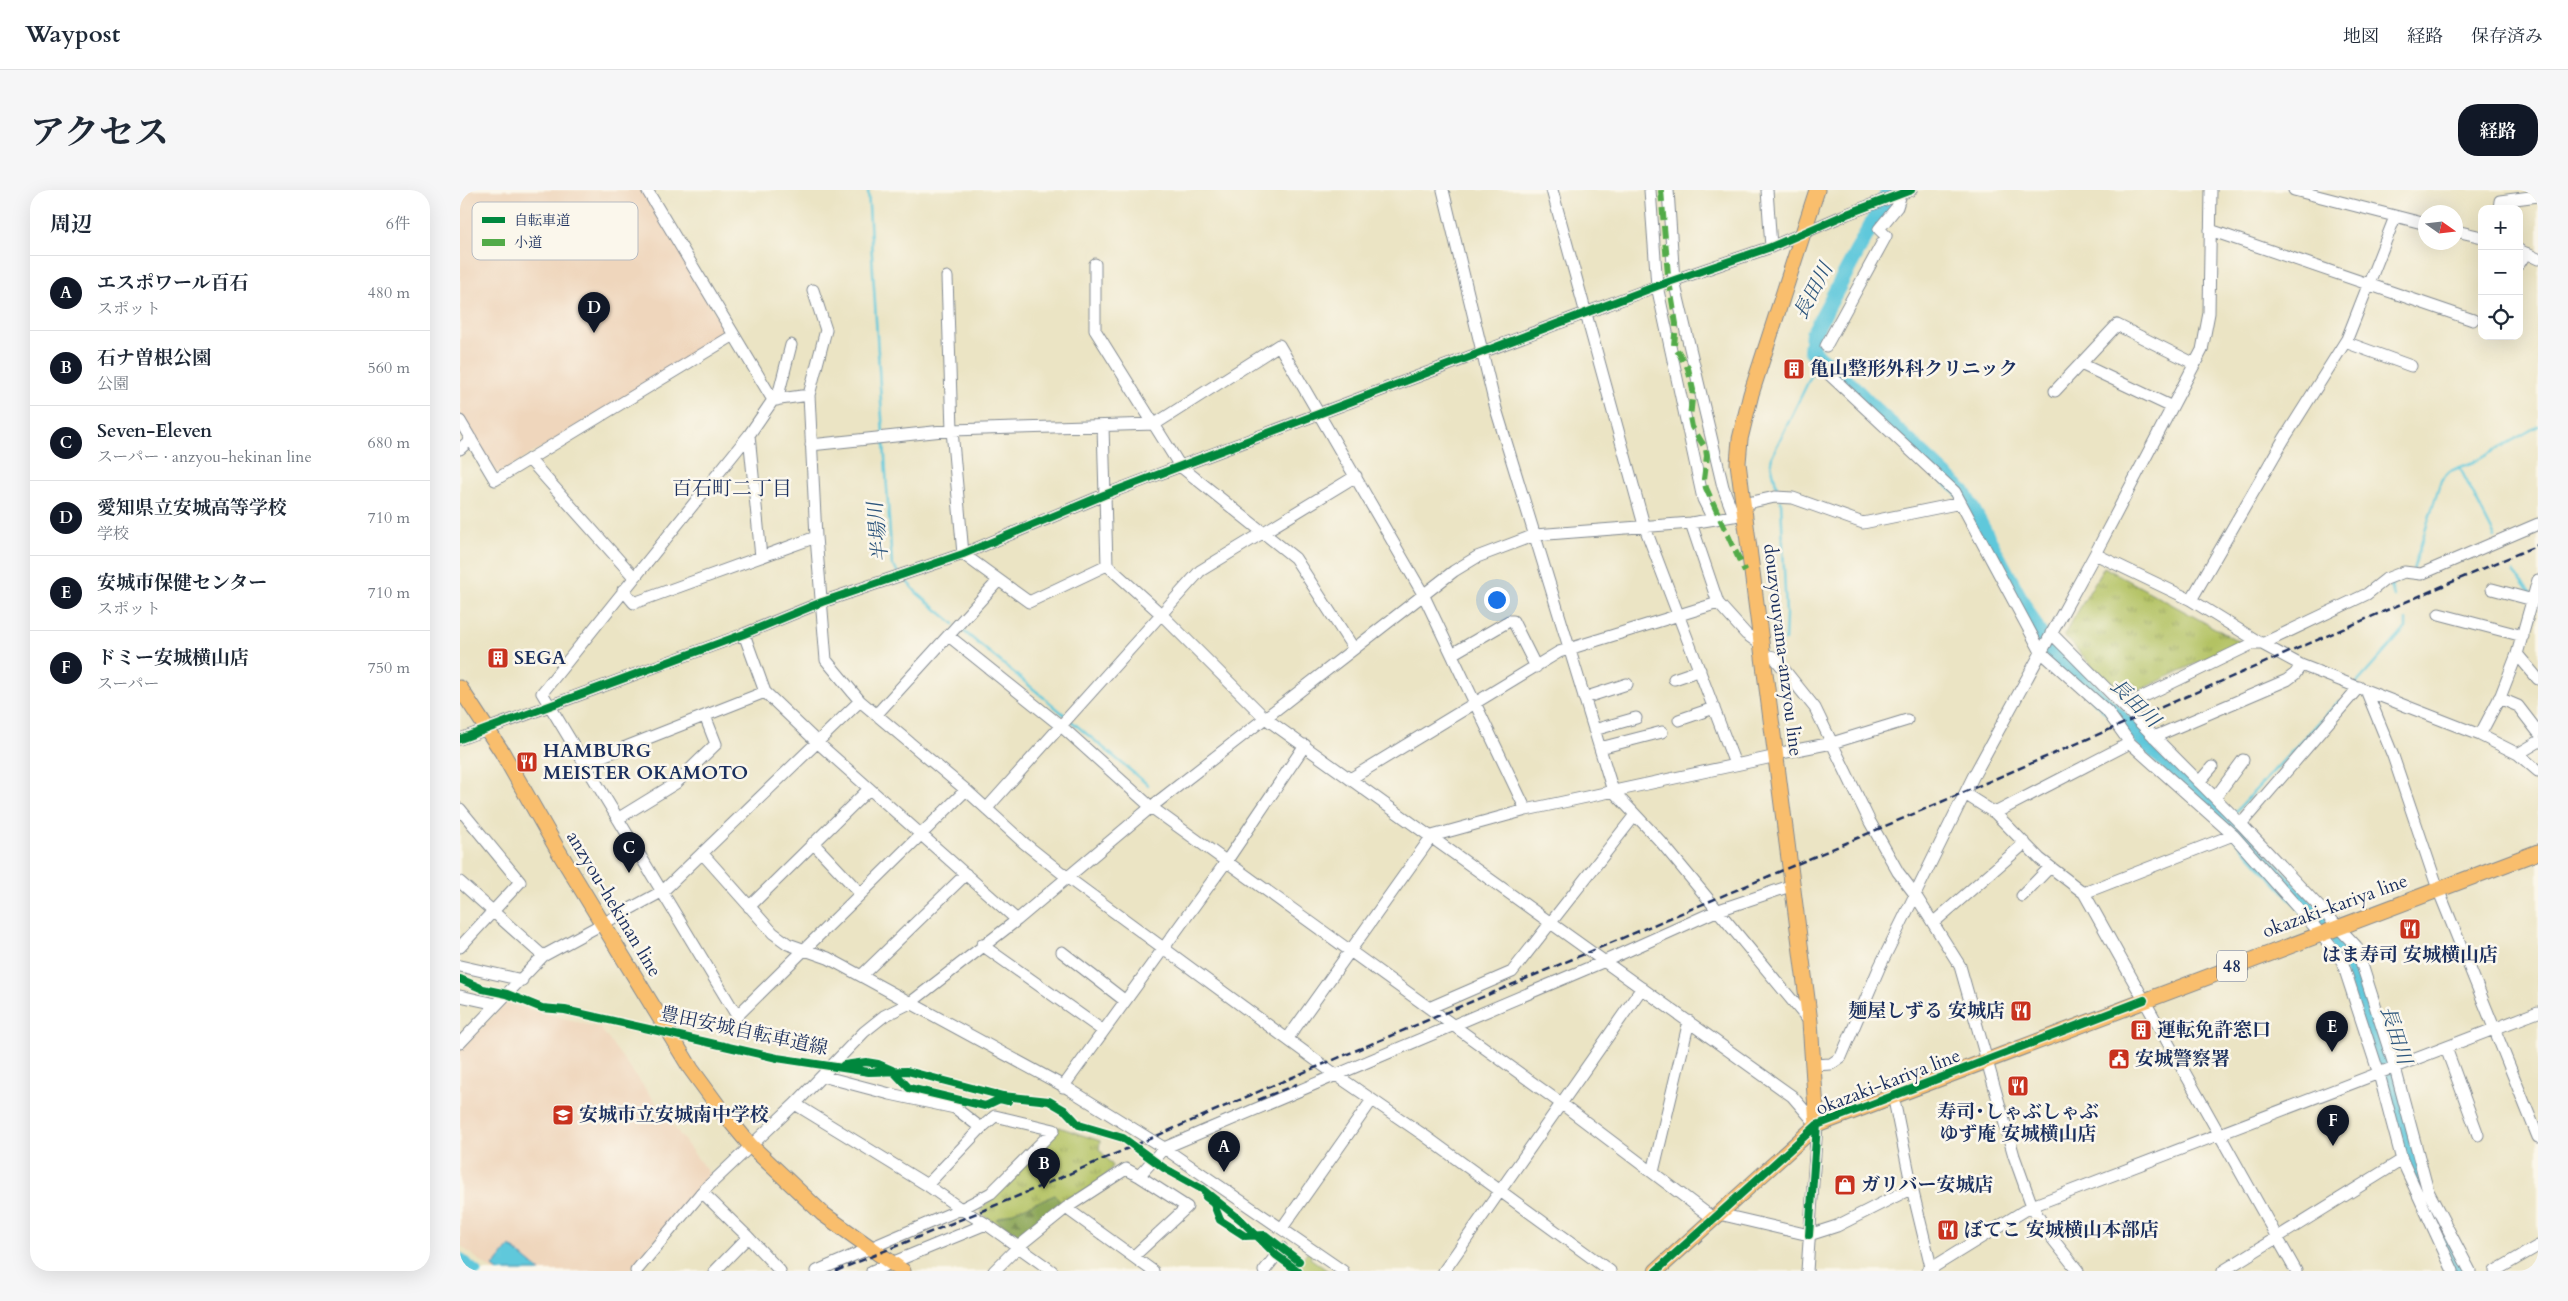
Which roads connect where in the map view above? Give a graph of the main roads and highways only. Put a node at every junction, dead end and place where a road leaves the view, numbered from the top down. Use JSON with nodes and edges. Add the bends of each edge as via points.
{"nodes":[{"id":1,"x":1817,"y":190,"type":"edge"},
{"id":2,"x":460,"y":688,"type":"edge"},
{"id":3,"x":2538,"y":852,"type":"edge"},
{"id":4,"x":1817,"y":1125,"type":"junction"},
{"id":5,"x":896,"y":1267,"type":"edge"},
{"id":6,"x":1656,"y":1271,"type":"edge"}],
"edges":[{"from":1,"to":4,"type":"main road","name":"douzyouyama-anzyou line","via":[[1751,394],[1738,462],[1741,511],[1764,650],[1810,1022]]},
{"from":2,"to":5,"type":"main road","name":"anzyou-hekinan line","via":[[502,752],[691,1069],[751,1146],[823,1214]]},
{"from":3,"to":4,"type":"main road","name":"okazaki-kariya line","number":"48"},
{"from":4,"to":6,"type":"main road","name":"okazaki-kariya line","number":"48"}]}
